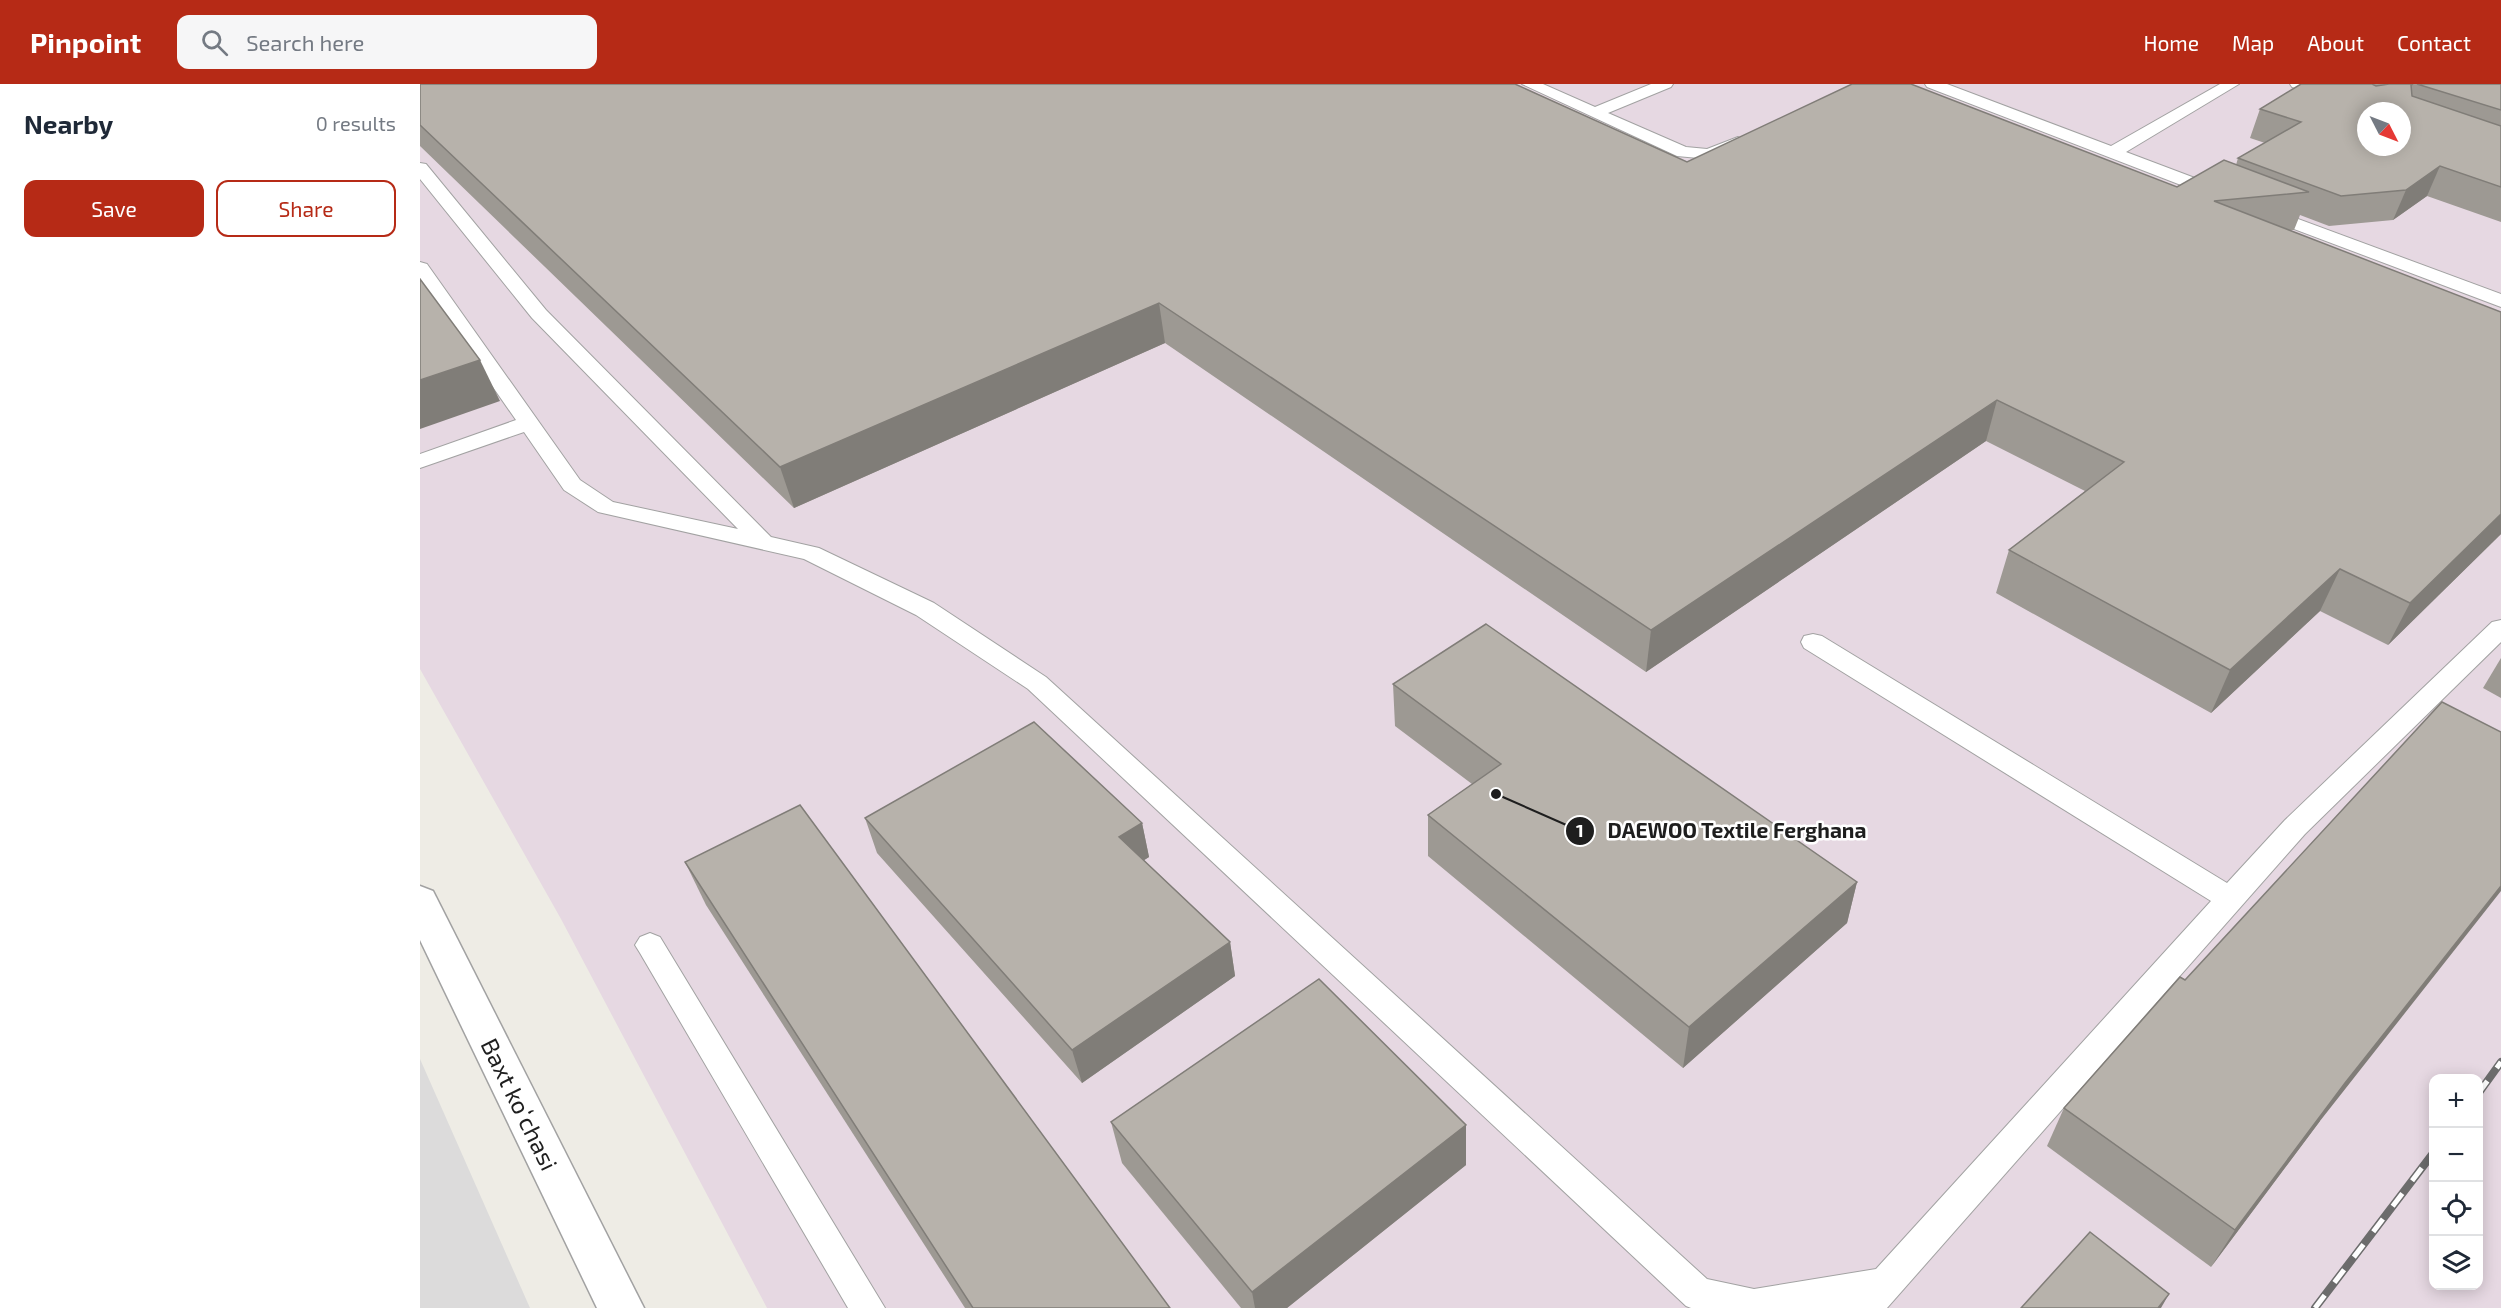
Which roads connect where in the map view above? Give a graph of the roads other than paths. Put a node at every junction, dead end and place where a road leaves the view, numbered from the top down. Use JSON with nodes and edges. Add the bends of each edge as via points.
{"nodes":[{"id":1,"x":1530,"y":84,"type":"edge"},
{"id":2,"x":1665,"y":84,"type":"edge"},
{"id":3,"x":1933,"y":84,"type":"edge"},
{"id":4,"x":2232,"y":84,"type":"edge"},
{"id":5,"x":2298,"y":84,"type":"edge"},
{"id":6,"x":2357,"y":104,"type":"edge"},
{"id":7,"x":1594,"y":112,"type":"junction"},
{"id":8,"x":1752,"y":137,"type":"edge"},
{"id":9,"x":2112,"y":153,"type":"junction"},
{"id":10,"x":420,"y":168,"type":"edge"},
{"id":11,"x":420,"y":268,"type":"edge"},
{"id":12,"x":2501,"y":302,"type":"edge"},
{"id":13,"x":528,"y":423,"type":"junction"},
{"id":14,"x":420,"y":461,"type":"edge"},
{"id":15,"x":765,"y":543,"type":"junction"},
{"id":16,"x":2501,"y":628,"type":"edge"},
{"id":17,"x":1814,"y":642,"type":"dead end"},
{"id":18,"x":2230,"y":898,"type":"junction"},
{"id":19,"x":420,"y":901,"type":"edge"},
{"id":20,"x":650,"y":945,"type":"dead end"},
{"id":21,"x":1885,"y":1284,"type":"junction"},
{"id":22,"x":621,"y":1308,"type":"edge"},
{"id":23,"x":867,"y":1308,"type":"edge"},
{"id":24,"x":1864,"y":1308,"type":"edge"}],
"edges":[{"from":1,"to":7,"type":"lane"},
{"from":2,"to":7,"type":"lane"},
{"from":3,"to":9,"type":"lane"},
{"from":4,"to":9,"type":"lane"},
{"from":5,"to":6,"type":"lane"},
{"from":7,"to":8,"type":"lane","via":[[1683,152],[1709,154]]},
{"from":9,"to":12,"type":"lane"},
{"from":10,"to":15,"type":"lane","via":[[539,314]]},
{"from":11,"to":13,"type":"lane"},
{"from":13,"to":14,"type":"lane"},
{"from":13,"to":15,"type":"lane","via":[[572,485],[606,507]]},
{"from":15,"to":21,"type":"lane","via":[[811,553],[925,609],[1037,683],[1698,1294],[1754,1306]]},
{"from":16,"to":18,"type":"lane","via":[[2295,827]]},
{"from":17,"to":18,"type":"lane"},
{"from":18,"to":21,"type":"lane"},
{"from":19,"to":22,"type":"street","name":"Baxt koʻchasi"},
{"from":20,"to":23,"type":"lane"},
{"from":21,"to":24,"type":"lane"}]}
